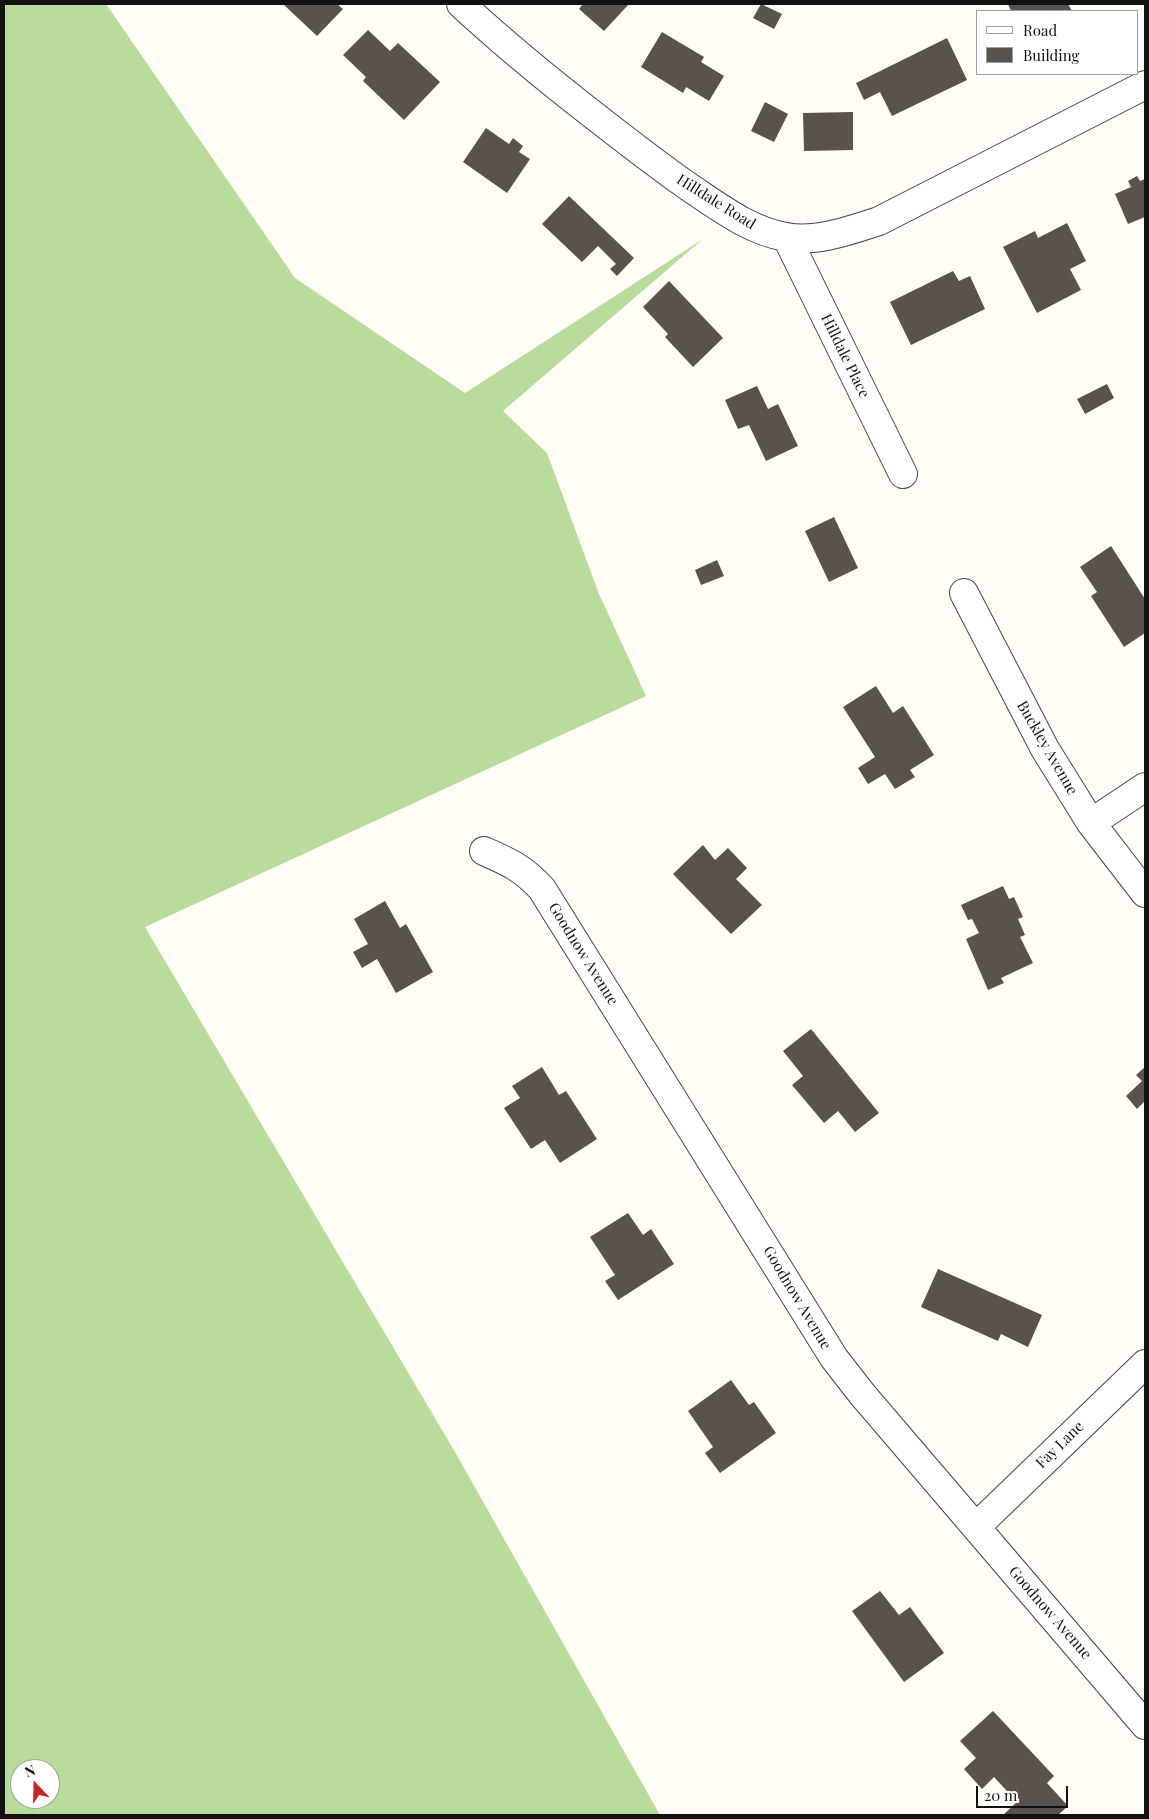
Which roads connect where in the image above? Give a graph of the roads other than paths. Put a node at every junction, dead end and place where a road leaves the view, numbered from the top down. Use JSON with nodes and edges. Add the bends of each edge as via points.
{"nodes":[{"id":1,"x":461,"y":4,"type":"edge"},
{"id":2,"x":1145,"y":85,"type":"edge"},
{"id":3,"x":787,"y":238,"type":"junction"},
{"id":4,"x":903,"y":474,"type":"dead end"},
{"id":5,"x":964,"y":593,"type":"dead end"},
{"id":6,"x":1145,"y":787,"type":"edge"},
{"id":7,"x":1091,"y":823,"type":"junction"},
{"id":8,"x":484,"y":851,"type":"dead end"},
{"id":9,"x":1145,"y":893,"type":"edge"},
{"id":10,"x":1145,"y":1364,"type":"edge"},
{"id":11,"x":976,"y":1527,"type":"junction"},
{"id":12,"x":1145,"y":1725,"type":"edge"}],
"edges":[{"from":1,"to":3,"type":"street","name":"Hilldale Road","via":[[554,84],[656,164],[730,214]]},
{"from":2,"to":3,"type":"street","name":"Hilldale Road","via":[[879,221],[819,238]]},
{"from":3,"to":4,"type":"street","name":"Hilldale Place"},
{"from":5,"to":7,"type":"street","name":"Buckley Avenue","via":[[1045,749]]},
{"from":6,"to":7,"type":"street"},
{"from":7,"to":9,"type":"street","name":"Buckley Avenue"},
{"from":8,"to":11,"type":"street","name":"Goodnow Avenue","via":[[515,865],[542,889],[834,1358]]},
{"from":10,"to":11,"type":"street","name":"Fay Lane"},
{"from":11,"to":12,"type":"street","name":"Goodnow Avenue"}]}
